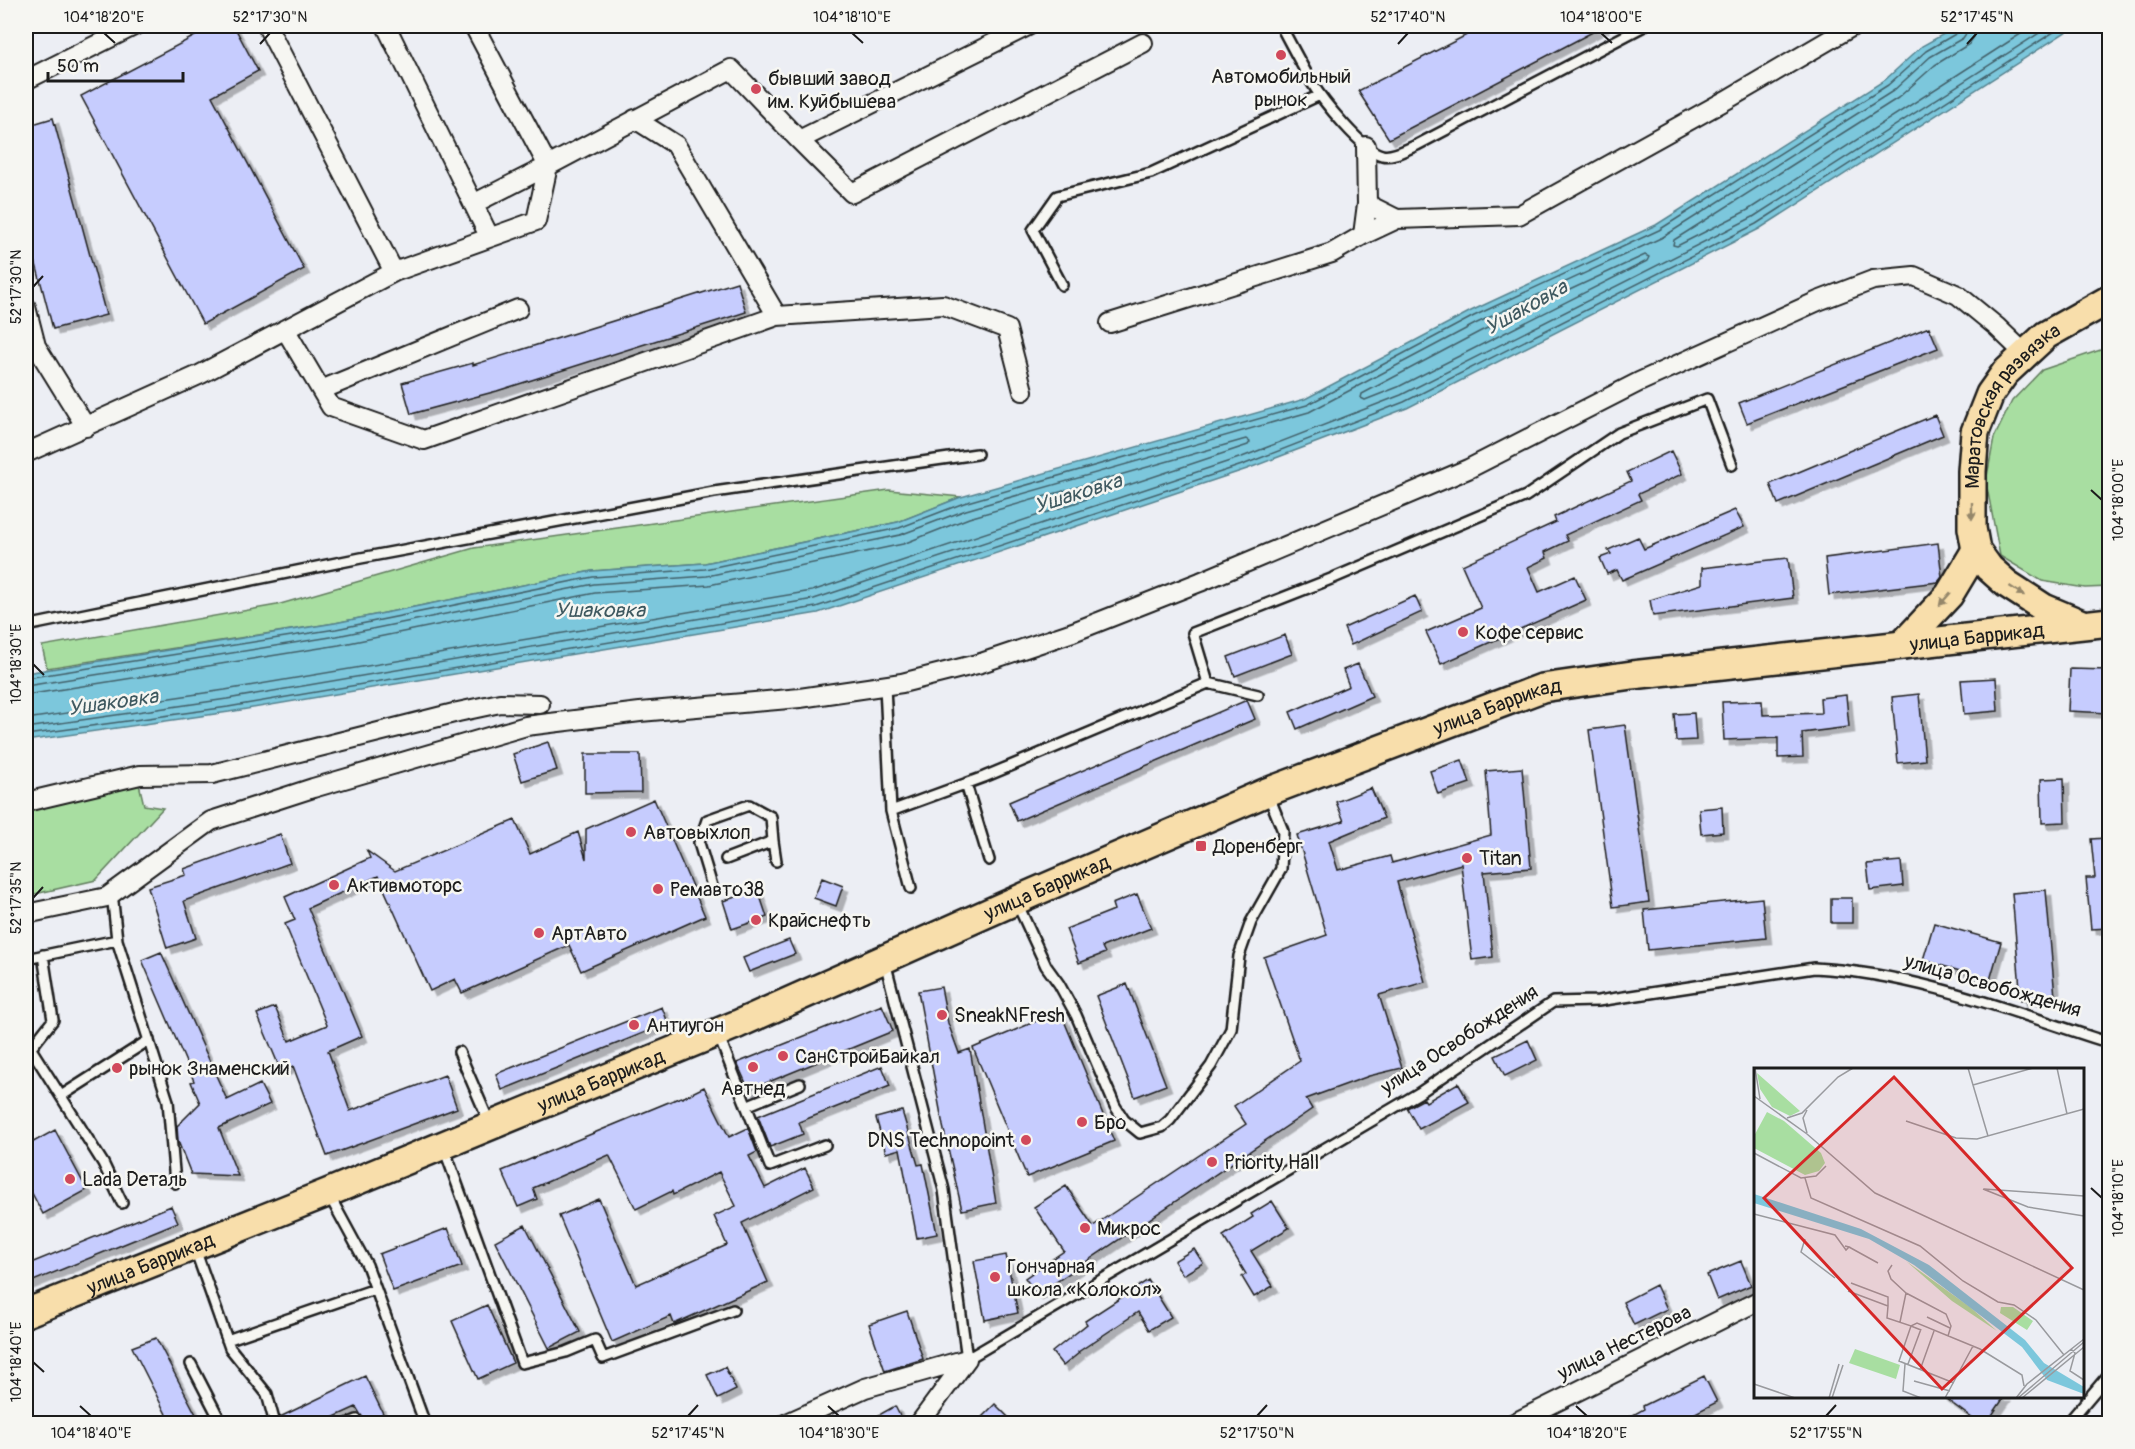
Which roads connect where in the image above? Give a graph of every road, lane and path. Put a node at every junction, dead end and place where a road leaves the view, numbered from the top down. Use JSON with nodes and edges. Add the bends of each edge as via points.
{"nodes":[{"id":1,"x":134,"y":26,"type":"edge"},
{"id":2,"x":267,"y":26,"type":"edge"},
{"id":3,"x":386,"y":26,"type":"edge"},
{"id":4,"x":474,"y":26,"type":"edge"},
{"id":5,"x":1028,"y":26,"type":"edge"},
{"id":6,"x":1281,"y":26,"type":"edge"},
{"id":7,"x":1644,"y":26,"type":"edge"},
{"id":8,"x":1853,"y":26,"type":"edge"},
{"id":9,"x":1143,"y":43,"type":"dead end"},
{"id":10,"x":26,"y":80,"type":"edge"},
{"id":11,"x":1320,"y":94,"type":"junction"},
{"id":12,"x":635,"y":119,"type":"junction"},
{"id":13,"x":799,"y":140,"type":"junction"},
{"id":14,"x":1366,"y":146,"type":"junction"},
{"id":15,"x":548,"y":166,"type":"junction"},
{"id":16,"x":473,"y":204,"type":"junction"},
{"id":17,"x":1367,"y":204,"type":"junction"},
{"id":18,"x":1397,"y":219,"type":"junction"},
{"id":19,"x":1363,"y":235,"type":"junction"},
{"id":20,"x":489,"y":236,"type":"dead end"},
{"id":21,"x":394,"y":272,"type":"junction"},
{"id":22,"x":1062,"y":285,"type":"dead end"},
{"id":23,"x":2109,"y":299,"type":"edge"},
{"id":24,"x":26,"y":307,"type":"edge"},
{"id":25,"x":518,"y":309,"type":"dead end"},
{"id":26,"x":777,"y":316,"type":"junction"},
{"id":27,"x":1110,"y":323,"type":"dead end"},
{"id":28,"x":285,"y":329,"type":"junction"},
{"id":29,"x":2025,"y":354,"type":"junction"},
{"id":30,"x":321,"y":390,"type":"junction"},
{"id":31,"x":1023,"y":391,"type":"dead end"},
{"id":32,"x":86,"y":427,"type":"junction"},
{"id":33,"x":26,"y":453,"type":"edge"},
{"id":34,"x":977,"y":454,"type":"dead end"},
{"id":35,"x":1732,"y":465,"type":"dead end"},
{"id":36,"x":1976,"y":550,"type":"junction"},
{"id":37,"x":2109,"y":622,"type":"edge"},
{"id":38,"x":2082,"y":624,"type":"junction"},
{"id":39,"x":26,"y":626,"type":"edge"},
{"id":40,"x":1902,"y":645,"type":"junction"},
{"id":41,"x":1208,"y":683,"type":"junction"},
{"id":42,"x":885,"y":686,"type":"junction"},
{"id":43,"x":1258,"y":695,"type":"dead end"},
{"id":44,"x":540,"y":704,"type":"dead end"},
{"id":45,"x":966,"y":784,"type":"junction"},
{"id":46,"x":1267,"y":792,"type":"junction"},
{"id":47,"x":26,"y":802,"type":"edge"},
{"id":48,"x":891,"y":811,"type":"junction"},
{"id":49,"x":773,"y":841,"type":"junction"},
{"id":50,"x":726,"y":859,"type":"dead end"},
{"id":51,"x":989,"y":860,"type":"dead end"},
{"id":52,"x":777,"y":861,"type":"dead end"},
{"id":53,"x":712,"y":886,"type":"dead end"},
{"id":54,"x":911,"y":888,"type":"dead end"},
{"id":55,"x":112,"y":893,"type":"junction"},
{"id":56,"x":1016,"y":901,"type":"junction"},
{"id":57,"x":26,"y":914,"type":"edge"},
{"id":58,"x":117,"y":940,"type":"junction"},
{"id":59,"x":43,"y":955,"type":"junction"},
{"id":60,"x":26,"y":959,"type":"edge"},
{"id":61,"x":884,"y":960,"type":"junction"},
{"id":62,"x":717,"y":1032,"type":"junction"},
{"id":63,"x":149,"y":1040,"type":"junction"},
{"id":64,"x":2109,"y":1043,"type":"edge"},
{"id":65,"x":28,"y":1045,"type":"edge"},
{"id":66,"x":459,"y":1052,"type":"dead end"},
{"id":67,"x":800,"y":1084,"type":"dead end"},
{"id":68,"x":61,"y":1096,"type":"junction"},
{"id":69,"x":746,"y":1106,"type":"junction"},
{"id":70,"x":491,"y":1126,"type":"junction"},
{"id":71,"x":825,"y":1145,"type":"dead end"},
{"id":72,"x":443,"y":1146,"type":"junction"},
{"id":73,"x":175,"y":1183,"type":"dead end"},
{"id":74,"x":327,"y":1193,"type":"junction"},
{"id":75,"x":122,"y":1203,"type":"dead end"},
{"id":76,"x":194,"y":1247,"type":"junction"},
{"id":77,"x":375,"y":1289,"type":"junction"},
{"id":78,"x":1754,"y":1303,"type":"edge"},
{"id":79,"x":733,"y":1310,"type":"dead end"},
{"id":80,"x":26,"y":1313,"type":"edge"},
{"id":81,"x":227,"y":1340,"type":"junction"},
{"id":82,"x":967,"y":1359,"type":"junction"},
{"id":83,"x":191,"y":1364,"type":"dead end"},
{"id":84,"x":2109,"y":1373,"type":"edge"},
{"id":85,"x":222,"y":1424,"type":"edge"},
{"id":86,"x":275,"y":1424,"type":"edge"},
{"id":87,"x":347,"y":1424,"type":"edge"},
{"id":88,"x":359,"y":1424,"type":"edge"},
{"id":89,"x":425,"y":1424,"type":"edge"},
{"id":90,"x":785,"y":1424,"type":"edge"},
{"id":91,"x":919,"y":1424,"type":"edge"},
{"id":92,"x":1512,"y":1424,"type":"edge"},
{"id":93,"x":2067,"y":1424,"type":"edge"}],
"edges":[{"from":1,"to":10,"type":"street"},
{"from":2,"to":21,"type":"street"},
{"from":3,"to":16,"type":"street"},
{"from":4,"to":15,"type":"street"},
{"from":5,"to":13,"type":"street"},
{"from":6,"to":11,"type":"lane"},
{"from":7,"to":14,"type":"lane","via":[[1417,145],[1387,156]]},
{"from":8,"to":18,"type":"street","via":[[1519,215]]},
{"from":9,"to":13,"type":"street","via":[[852,194]]},
{"from":11,"to":14,"type":"lane"},
{"from":11,"to":22,"type":"lane","via":[[1151,173],[1058,196],[1033,230]]},
{"from":12,"to":13,"type":"street","via":[[731,69]]},
{"from":12,"to":15,"type":"street"},
{"from":12,"to":26,"type":"street","via":[[676,145]]},
{"from":14,"to":17,"type":"street"},
{"from":15,"to":16,"type":"street"},
{"from":15,"to":21,"type":"street","via":[[536,221]]},
{"from":16,"to":20,"type":"street"},
{"from":17,"to":18,"type":"street"},
{"from":17,"to":19,"type":"street"},
{"from":18,"to":19,"type":"street"},
{"from":19,"to":27,"type":"street","via":[[1332,253]]},
{"from":21,"to":28,"type":"street"},
{"from":23,"to":29,"type":"main road","name":"Маратовская развязка","via":[[2046,334]]},
{"from":24,"to":32,"type":"street","via":[[36,346]]},
{"from":25,"to":30,"type":"street"},
{"from":26,"to":30,"type":"street","via":[[424,441],[331,407]]},
{"from":26,"to":31,"type":"street","via":[[943,305],[1007,329]]},
{"from":28,"to":30,"type":"street"},
{"from":28,"to":32,"type":"street","via":[[201,374]]},
{"from":29,"to":36,"type":"main road","name":"Маратовская развязка","one_way":true,"via":[[1990,394],[1975,432],[1972,528]]},
{"from":29,"to":42,"type":"street","via":[[1958,295],[1914,276],[1873,280],[1639,382],[1468,469],[1200,582],[981,663]]},
{"from":32,"to":33,"type":"street"},
{"from":34,"to":39,"type":"lane","via":[[714,492]]},
{"from":35,"to":41,"type":"lane","via":[[1707,399],[1619,433],[1526,496],[1193,633]]},
{"from":36,"to":38,"type":"main road","one_way":true,"via":[[2007,584],[2044,608]]},
{"from":36,"to":40,"type":"main road","one_way":true,"via":[[1949,595]]},
{"from":37,"to":38,"type":"main road","name":"улица Баррикад"},
{"from":38,"to":40,"type":"main road","name":"улица Баррикад"},
{"from":40,"to":46,"type":"main road","name":"улица Баррикад","via":[[1542,688]]},
{"from":41,"to":43,"type":"lane"},
{"from":41,"to":45,"type":"lane"},
{"from":42,"to":48,"type":"lane"},
{"from":42,"to":55,"type":"street","via":[[526,726],[211,821]]},
{"from":44,"to":47,"type":"street","via":[[500,704],[458,712],[212,774],[140,775]]},
{"from":45,"to":48,"type":"lane"},
{"from":45,"to":51,"type":"lane"},
{"from":46,"to":56,"type":"main road","name":"улица Баррикад"},
{"from":46,"to":56,"type":"lane","via":[[1282,831],[1281,869],[1251,922],[1239,956],[1231,1029],[1211,1066],[1162,1127],[1140,1133],[1124,1120],[1076,1015],[1046,966]]},
{"from":48,"to":54,"type":"lane"},
{"from":49,"to":50,"type":"lane"},
{"from":49,"to":52,"type":"lane"},
{"from":49,"to":53,"type":"lane","via":[[771,817],[749,805],[707,820],[699,843]]},
{"from":55,"to":57,"type":"street"},
{"from":55,"to":58,"type":"lane"},
{"from":56,"to":61,"type":"main road","name":"улица Баррикад"},
{"from":58,"to":59,"type":"lane"},
{"from":58,"to":63,"type":"lane"},
{"from":59,"to":60,"type":"lane"},
{"from":59,"to":65,"type":"lane","via":[[53,1020]]},
{"from":61,"to":62,"type":"main road","name":"улица Баррикад"},
{"from":61,"to":82,"type":"lane","via":[[944,1190]]},
{"from":62,"to":69,"type":"lane"},
{"from":62,"to":70,"type":"main road","name":"улица Баррикад"},
{"from":63,"to":68,"type":"lane"},
{"from":63,"to":73,"type":"lane","via":[[168,1101]]},
{"from":64,"to":82,"type":"lane","name":"улица Освобождения","via":[[1932,986],[1840,969],[1814,968],[1598,1001],[1553,1002],[1419,1093]]},
{"from":65,"to":68,"type":"lane"},
{"from":66,"to":70,"type":"lane"},
{"from":67,"to":69,"type":"lane"},
{"from":68,"to":75,"type":"lane","via":[[103,1163]]},
{"from":69,"to":71,"type":"lane","via":[[770,1166]]},
{"from":70,"to":72,"type":"main road","name":"улица Баррикад"},
{"from":72,"to":74,"type":"main road","name":"улица Баррикад"},
{"from":72,"to":79,"type":"lane","via":[[522,1363],[596,1340],[603,1358]]},
{"from":74,"to":76,"type":"main road","name":"улица Баррикад"},
{"from":74,"to":77,"type":"lane","via":[[367,1265]]},
{"from":76,"to":80,"type":"main road","name":"улица Баррикад"},
{"from":76,"to":81,"type":"lane"},
{"from":77,"to":81,"type":"lane"},
{"from":77,"to":89,"type":"lane"},
{"from":78,"to":92,"type":"street","name":"улица Нестерова"},
{"from":81,"to":86,"type":"lane","via":[[267,1394]]},
{"from":82,"to":90,"type":"street","via":[[865,1388]]},
{"from":82,"to":91,"type":"street","name":"улица Освобождения"},
{"from":83,"to":85,"type":"lane"},
{"from":84,"to":93,"type":"lane"},
{"from":87,"to":88,"type":"lane","via":[[357,1420]]}]}
